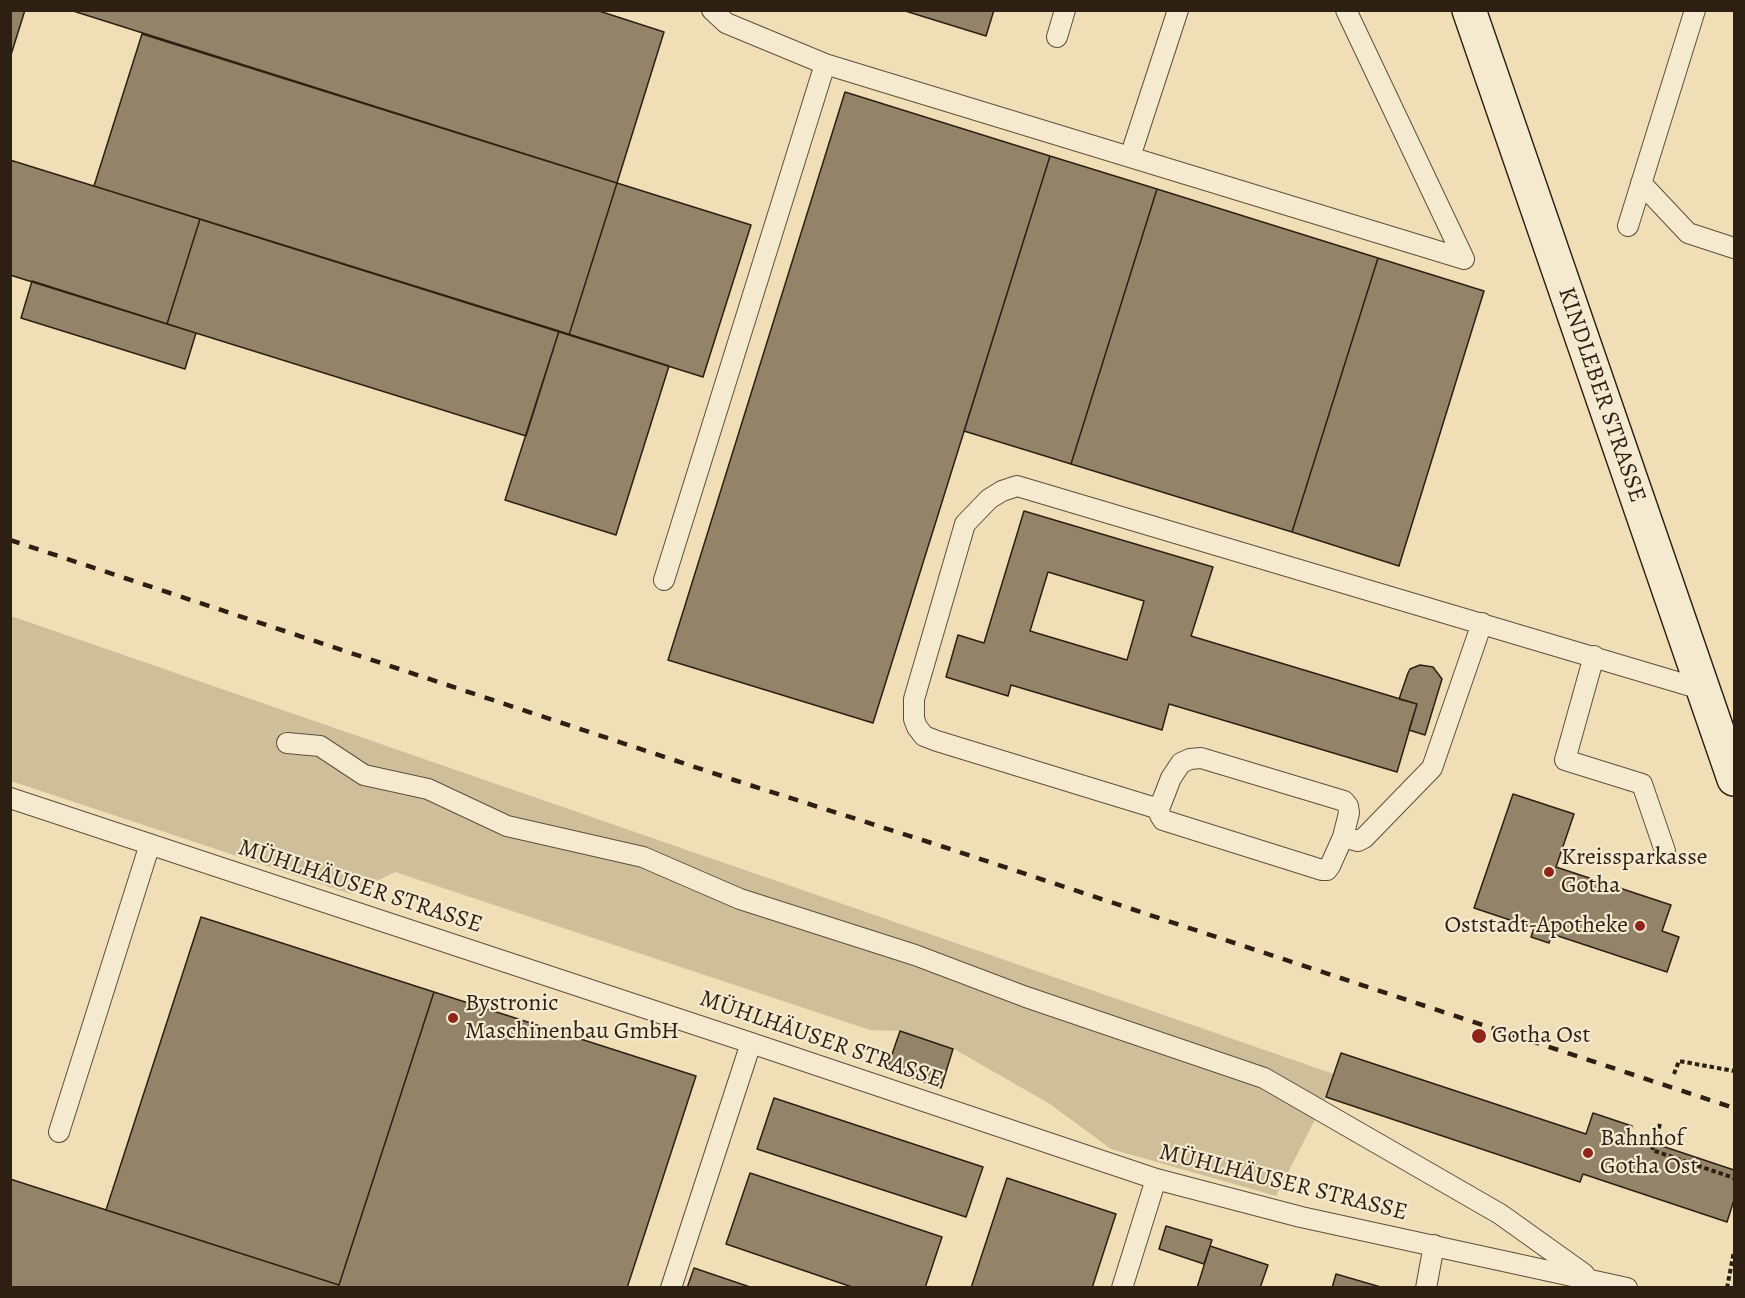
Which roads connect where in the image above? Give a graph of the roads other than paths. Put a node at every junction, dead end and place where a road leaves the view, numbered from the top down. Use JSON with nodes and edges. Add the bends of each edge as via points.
{"nodes":[{"id":1,"x":1065,"y":10,"type":"edge"},
{"id":2,"x":1178,"y":10,"type":"edge"},
{"id":3,"x":1346,"y":10,"type":"edge"},
{"id":4,"x":1469,"y":10,"type":"edge"},
{"id":5,"x":1695,"y":10,"type":"edge"},
{"id":6,"x":722,"y":15,"type":"edge"},
{"id":7,"x":1057,"y":37,"type":"dead end"},
{"id":8,"x":825,"y":64,"type":"junction"},
{"id":9,"x":1130,"y":157,"type":"junction"},
{"id":10,"x":1641,"y":183,"type":"junction"},
{"id":11,"x":1628,"y":225,"type":"dead end"},
{"id":12,"x":1727,"y":246,"type":"edge"},
{"id":13,"x":664,"y":580,"type":"dead end"},
{"id":14,"x":1482,"y":623,"type":"junction"},
{"id":15,"x":1594,"y":656,"type":"junction"},
{"id":16,"x":1704,"y":690,"type":"junction"},
{"id":17,"x":287,"y":743,"type":"dead end"},
{"id":18,"x":1731,"y":759,"type":"edge"},
{"id":19,"x":10,"y":798,"type":"edge"},
{"id":20,"x":1159,"y":809,"type":"junction"},
{"id":21,"x":1343,"y":837,"type":"junction"},
{"id":22,"x":150,"y":844,"type":"junction"},
{"id":23,"x":1665,"y":851,"type":"dead end"},
{"id":24,"x":752,"y":1043,"type":"junction"},
{"id":25,"x":59,"y":1132,"type":"dead end"},
{"id":26,"x":1156,"y":1179,"type":"junction"},
{"id":27,"x":1434,"y":1245,"type":"junction"},
{"id":28,"x":1591,"y":1279,"type":"junction"},
{"id":29,"x":671,"y":1287,"type":"edge"},
{"id":30,"x":1122,"y":1287,"type":"edge"},
{"id":31,"x":1426,"y":1287,"type":"edge"},
{"id":32,"x":1627,"y":1287,"type":"edge"}],
"edges":[{"from":1,"to":7,"type":"lane"},
{"from":2,"to":9,"type":"lane"},
{"from":3,"to":9,"type":"lane","via":[[1464,259]]},
{"from":4,"to":16,"type":"main road","name":"KINDLEBER STRASSE"},
{"from":5,"to":10,"type":"lane"},
{"from":6,"to":8,"type":"lane"},
{"from":8,"to":9,"type":"lane"},
{"from":8,"to":13,"type":"lane"},
{"from":10,"to":11,"type":"lane"},
{"from":10,"to":12,"type":"lane","via":[[1688,233]]},
{"from":14,"to":15,"type":"lane"},
{"from":14,"to":20,"type":"lane","via":[[1017,486],[1002,490],[966,524],[914,699],[917,727],[924,736],[937,741]]},
{"from":14,"to":21,"type":"lane","via":[[1432,768],[1364,838],[1358,841]]},
{"from":15,"to":16,"type":"lane"},
{"from":15,"to":23,"type":"lane","via":[[1565,760],[1642,784]]},
{"from":16,"to":18,"type":"main road","name":"KINDLEBER STRASSE"},
{"from":17,"to":28,"type":"lane","via":[[320,747],[364,775],[428,789],[507,826],[643,857],[740,899],[915,955],[1264,1078],[1500,1214]]},
{"from":19,"to":22,"type":"lane","name":"MÜHLHÄUSER STRASSE"},
{"from":20,"to":21,"type":"lane","via":[[1163,820],[1322,870],[1330,866]]},
{"from":20,"to":21,"type":"lane","via":[[1181,763],[1201,758],[1344,801],[1349,813]]},
{"from":22,"to":24,"type":"lane","name":"MÜHLHÄUSER STRASSE"},
{"from":22,"to":25,"type":"lane"},
{"from":24,"to":26,"type":"lane","name":"MÜHLHÄUSER STRASSE"},
{"from":24,"to":29,"type":"lane"},
{"from":26,"to":27,"type":"lane","name":"MÜHLHÄUSER STRASSE","via":[[1301,1217]]},
{"from":26,"to":30,"type":"lane"},
{"from":27,"to":28,"type":"lane","name":"MÜHLHÄUSER STRASSE"},
{"from":27,"to":31,"type":"lane"},
{"from":28,"to":32,"type":"lane","name":"MÜHLHÄUSER STRASSE"}]}
